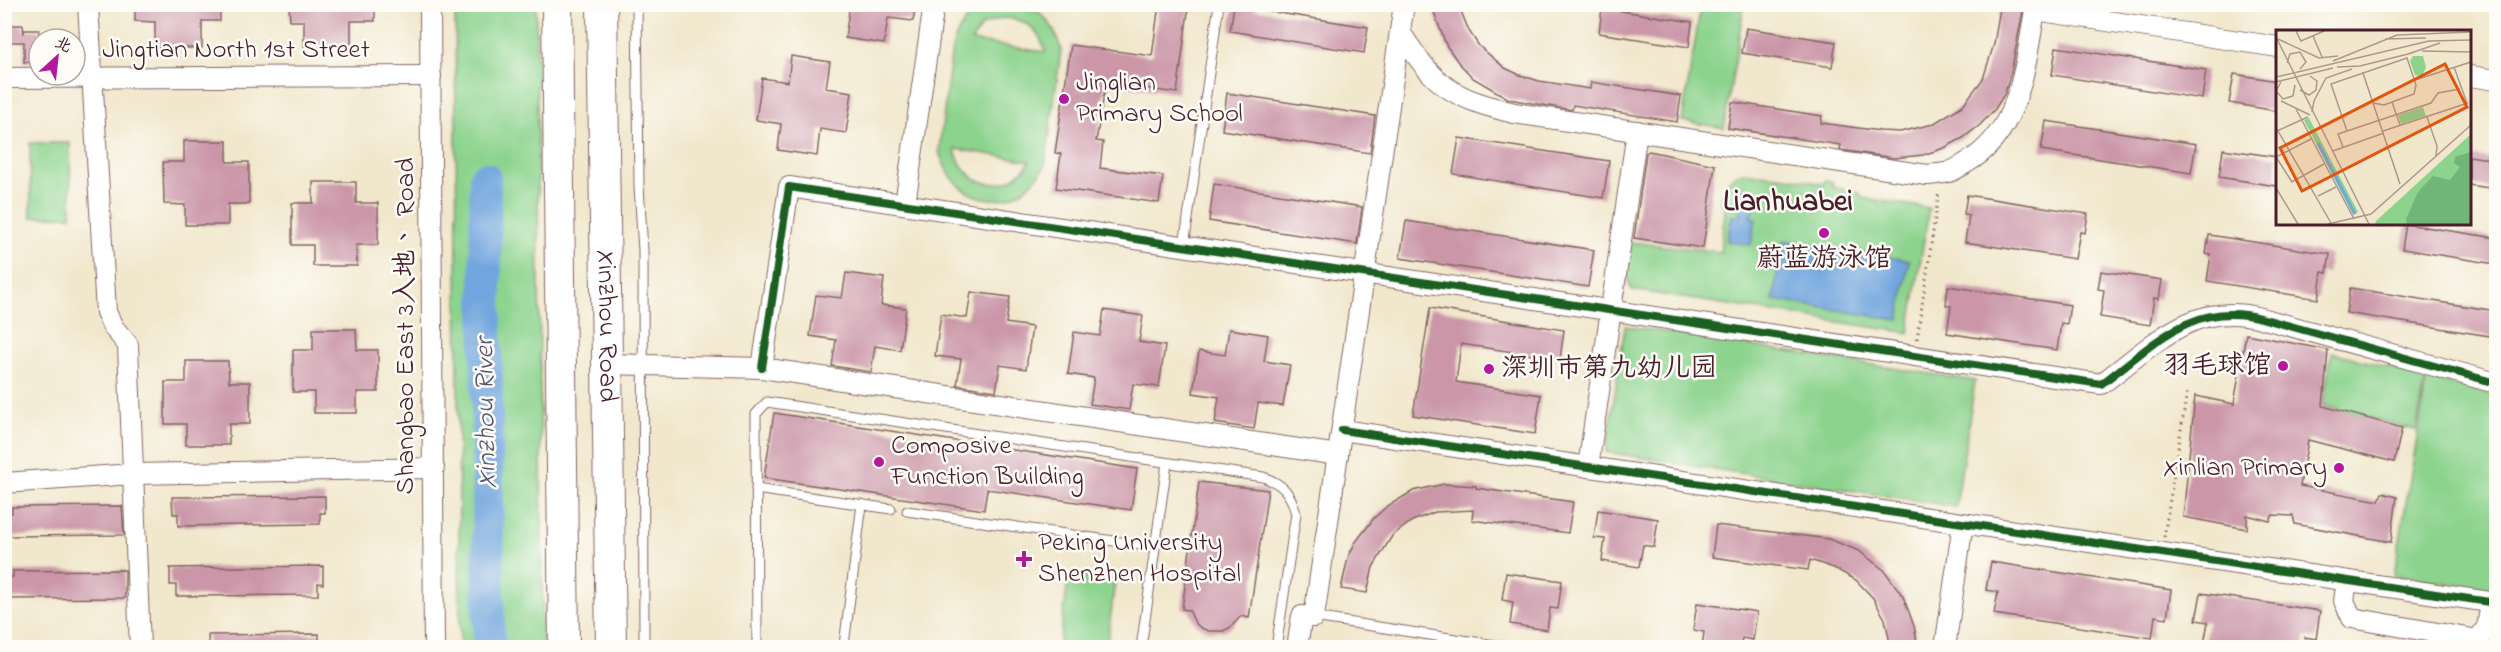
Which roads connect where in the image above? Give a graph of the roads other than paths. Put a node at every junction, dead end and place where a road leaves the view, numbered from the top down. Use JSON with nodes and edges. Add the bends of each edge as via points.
{"nodes":[{"id":1,"x":88,"y":4,"type":"edge"},
{"id":2,"x":430,"y":4,"type":"edge"},
{"id":3,"x":557,"y":4,"type":"edge"},
{"id":4,"x":602,"y":4,"type":"edge"},
{"id":5,"x":637,"y":4,"type":"edge"},
{"id":6,"x":934,"y":4,"type":"edge"},
{"id":7,"x":1220,"y":4,"type":"edge"},
{"id":8,"x":1404,"y":4,"type":"edge"},
{"id":9,"x":2035,"y":7,"type":"edge"},
{"id":10,"x":1400,"y":32,"type":"junction"},
{"id":11,"x":2276,"y":47,"type":"edge"},
{"id":12,"x":431,"y":76,"type":"junction"},
{"id":13,"x":2471,"y":76,"type":"edge"},
{"id":14,"x":92,"y":77,"type":"junction"},
{"id":15,"x":4,"y":78,"type":"edge"},
{"id":16,"x":2496,"y":80,"type":"edge"},
{"id":17,"x":1637,"y":131,"type":"junction"},
{"id":18,"x":905,"y":204,"type":"junction"},
{"id":19,"x":1184,"y":246,"type":"junction"},
{"id":20,"x":1365,"y":273,"type":"junction"},
{"id":21,"x":1611,"y":310,"type":"junction"},
{"id":22,"x":607,"y":364,"type":"junction"},
{"id":23,"x":644,"y":364,"type":"junction"},
{"id":24,"x":762,"y":368,"type":"junction"},
{"id":25,"x":2496,"y":383,"type":"edge"},
{"id":26,"x":1342,"y":430,"type":"junction"},
{"id":27,"x":1338,"y":455,"type":"junction"},
{"id":28,"x":1167,"y":463,"type":"junction"},
{"id":29,"x":1588,"y":467,"type":"junction"},
{"id":30,"x":434,"y":468,"type":"junction"},
{"id":31,"x":133,"y":474,"type":"junction"},
{"id":32,"x":4,"y":483,"type":"edge"},
{"id":33,"x":756,"y":489,"type":"junction"},
{"id":34,"x":862,"y":504,"type":"junction"},
{"id":35,"x":891,"y":508,"type":"dead end"},
{"id":36,"x":907,"y":511,"type":"dead end"},
{"id":37,"x":1963,"y":523,"type":"junction"},
{"id":38,"x":1155,"y":547,"type":"junction"},
{"id":39,"x":2347,"y":581,"type":"junction"},
{"id":40,"x":2494,"y":603,"type":"edge"},
{"id":41,"x":1314,"y":617,"type":"junction"},
{"id":42,"x":842,"y":646,"type":"edge"},
{"id":43,"x":140,"y":648,"type":"edge"},
{"id":44,"x":434,"y":648,"type":"edge"},
{"id":45,"x":564,"y":648,"type":"edge"},
{"id":46,"x":610,"y":648,"type":"edge"},
{"id":47,"x":644,"y":648,"type":"edge"},
{"id":48,"x":757,"y":648,"type":"edge"},
{"id":49,"x":858,"y":648,"type":"edge"},
{"id":50,"x":1141,"y":648,"type":"edge"},
{"id":51,"x":1276,"y":648,"type":"edge"},
{"id":52,"x":1297,"y":648,"type":"edge"},
{"id":53,"x":1514,"y":648,"type":"edge"},
{"id":54,"x":1945,"y":648,"type":"edge"}],
"edges":[{"from":1,"to":14,"type":"street"},
{"from":2,"to":12,"type":"street","name":"Shangbao East 3入地、 Road"},
{"from":3,"to":45,"type":"main road","name":"Xinzhou Road"},
{"from":4,"to":22,"type":"main road","name":"Xinzhou Road"},
{"from":5,"to":23,"type":"lane"},
{"from":6,"to":18,"type":"street"},
{"from":7,"to":19,"type":"lane"},
{"from":8,"to":10,"type":"street"},
{"from":9,"to":11,"type":"street"},
{"from":9,"to":17,"type":"street","via":[[2012,112],[1998,136],[1976,157],[1952,171],[1927,175]]},
{"from":10,"to":17,"type":"street","via":[[1420,63],[1447,89],[1475,103],[1514,113]]},
{"from":10,"to":20,"type":"street"},
{"from":12,"to":14,"type":"street","name":"Jingtian North 1st Street"},
{"from":12,"to":30,"type":"street","name":"Shangbao East 3入地、 Road"},
{"from":13,"to":16,"type":"street"},
{"from":14,"to":15,"type":"street","name":"Jingtian North 1st Street"},
{"from":14,"to":31,"type":"street","via":[[106,312],[128,345]]},
{"from":17,"to":21,"type":"street"},
{"from":18,"to":19,"type":"street"},
{"from":18,"to":24,"type":"street","via":[[789,187]]},
{"from":19,"to":20,"type":"street"},
{"from":20,"to":21,"type":"street"},
{"from":20,"to":26,"type":"street"},
{"from":21,"to":25,"type":"street","via":[[2101,384],[2186,323],[2222,312],[2242,313]]},
{"from":21,"to":29,"type":"street"},
{"from":22,"to":23,"type":"street"},
{"from":22,"to":46,"type":"main road","name":"Xinzhou Road"},
{"from":23,"to":24,"type":"street"},
{"from":23,"to":47,"type":"lane"},
{"from":24,"to":27,"type":"street"},
{"from":26,"to":27,"type":"street"},
{"from":26,"to":29,"type":"street"},
{"from":27,"to":41,"type":"street"},
{"from":28,"to":33,"type":"lane","via":[[767,402],[756,414]]},
{"from":28,"to":38,"type":"lane"},
{"from":28,"to":51,"type":"lane","via":[[1263,477],[1287,490],[1296,514]]},
{"from":29,"to":37,"type":"street"},
{"from":30,"to":31,"type":"street"},
{"from":30,"to":44,"type":"street","name":"Shangbao East 3入地、 Road"},
{"from":31,"to":32,"type":"street"},
{"from":31,"to":43,"type":"street"},
{"from":33,"to":34,"type":"lane"},
{"from":33,"to":48,"type":"lane"},
{"from":34,"to":35,"type":"lane"},
{"from":34,"to":42,"type":"lane"},
{"from":36,"to":38,"type":"lane"},
{"from":37,"to":39,"type":"street"},
{"from":37,"to":54,"type":"street"},
{"from":38,"to":50,"type":"lane"},
{"from":39,"to":40,"type":"street"},
{"from":39,"to":40,"type":"street","via":[[2344,602],[2352,618],[2478,640],[2487,627]]},
{"from":41,"to":52,"type":"street","via":[[1302,616]]},
{"from":41,"to":53,"type":"lane"},
{"from":42,"to":49,"type":"lane"}]}
